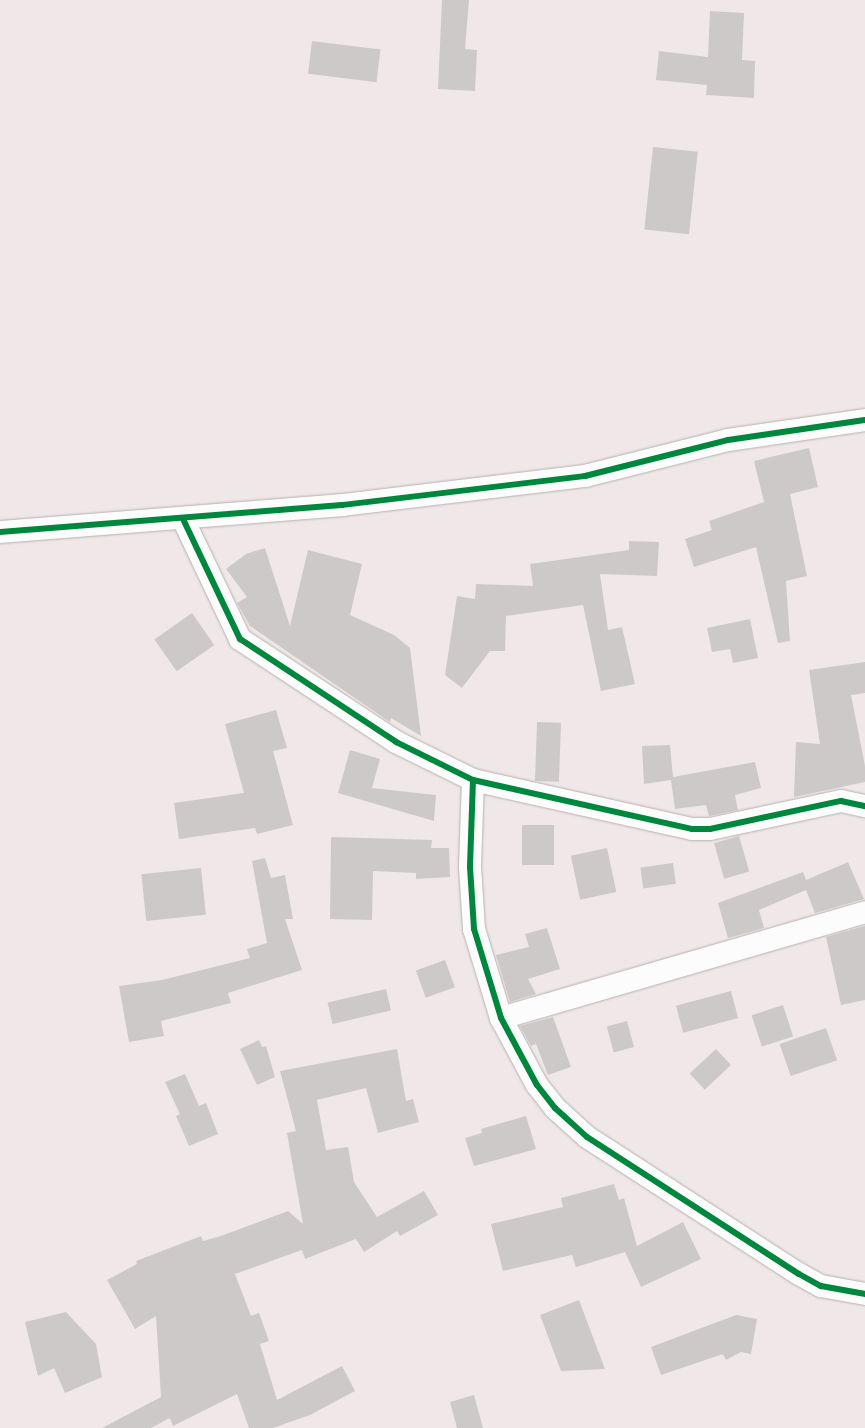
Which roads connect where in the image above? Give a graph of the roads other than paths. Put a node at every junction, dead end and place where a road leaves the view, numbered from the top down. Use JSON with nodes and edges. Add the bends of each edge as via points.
{"nodes":[{"id":1,"x":865,"y":420,"type":"edge"},
{"id":2,"x":183,"y":519,"type":"junction"},
{"id":3,"x":0,"y":532,"type":"edge"},
{"id":4,"x":473,"y":780,"type":"junction"},
{"id":5,"x":865,"y":806,"type":"edge"},
{"id":6,"x":865,"y":912,"type":"edge"},
{"id":7,"x":501,"y":1018,"type":"junction"},
{"id":8,"x":865,"y":1294,"type":"edge"}],
"edges":[{"from":1,"to":2,"type":"street","via":[[728,440],[585,476],[342,505]]},
{"from":2,"to":3,"type":"street"},
{"from":2,"to":4,"type":"street","via":[[240,640],[396,742]]},
{"from":4,"to":5,"type":"street","via":[[692,829],[710,829],[840,801]]},
{"from":4,"to":7,"type":"street","via":[[470,867],[474,929]]},
{"from":6,"to":7,"type":"street"},
{"from":7,"to":8,"type":"street","via":[[537,1085],[556,1108],[588,1137],[799,1274],[821,1286]]}]}
